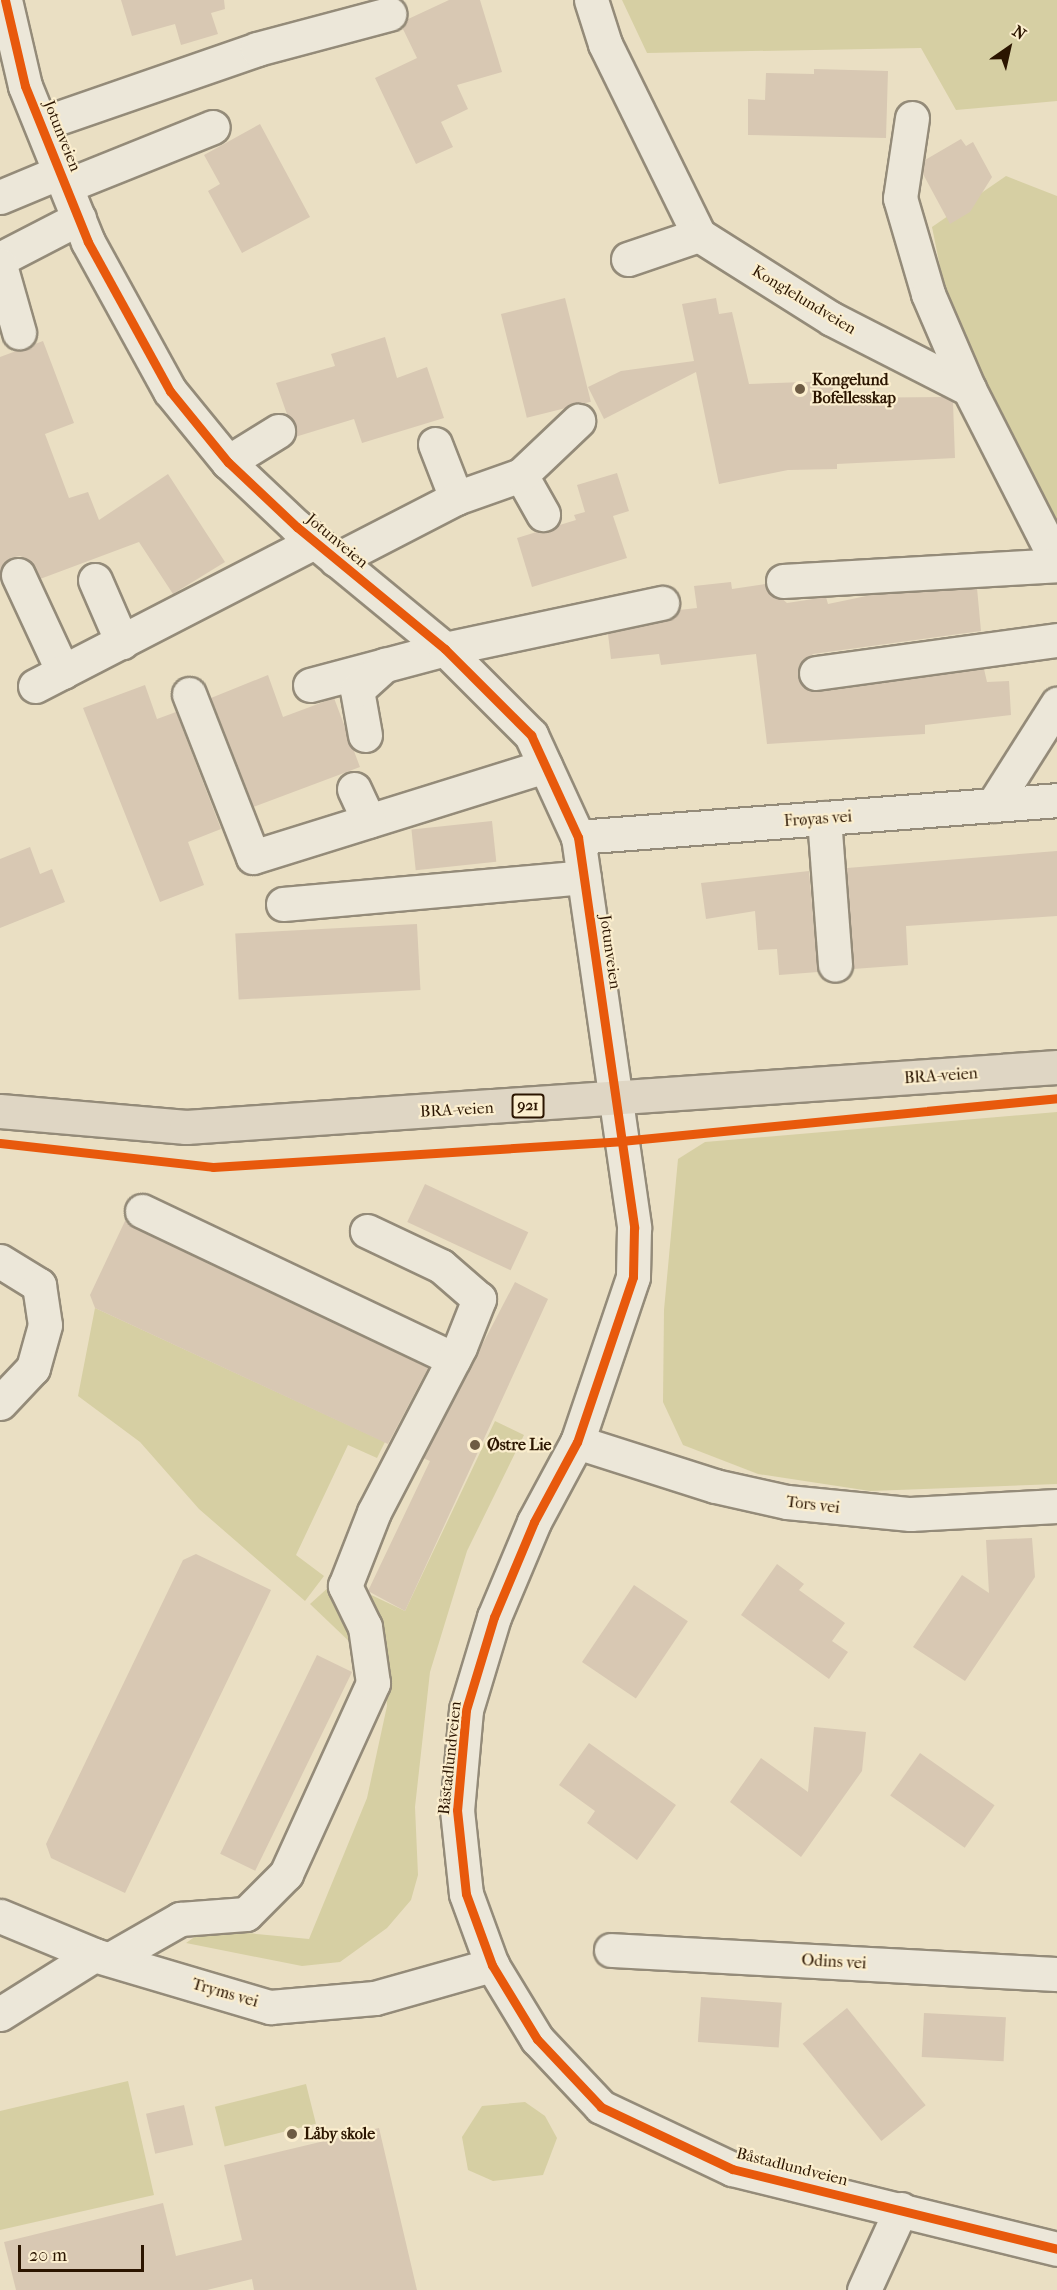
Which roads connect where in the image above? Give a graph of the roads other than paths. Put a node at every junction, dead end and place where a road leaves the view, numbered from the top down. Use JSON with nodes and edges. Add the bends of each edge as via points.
{"nodes":[{"id":1,"x":5,"y":0,"type":"edge"},
{"id":2,"x":591,"y":0,"type":"edge"},
{"id":3,"x":389,"y":14,"type":"dead end"},
{"id":4,"x":10,"y":69,"type":"edge"},
{"id":5,"x":912,"y":118,"type":"dead end"},
{"id":6,"x":40,"y":124,"type":"junction"},
{"id":7,"x":213,"y":127,"type":"dead end"},
{"id":8,"x":63,"y":179,"type":"junction"},
{"id":9,"x":0,"y":197,"type":"edge"},
{"id":10,"x":79,"y":218,"type":"junction"},
{"id":11,"x":699,"y":235,"type":"junction"},
{"id":12,"x":0,"y":259,"type":"edge"},
{"id":13,"x":628,"y":259,"type":"dead end"},
{"id":14,"x":0,"y":265,"type":"edge"},
{"id":15,"x":19,"y":332,"type":"dead end"},
{"id":16,"x":969,"y":389,"type":"junction"},
{"id":17,"x":578,"y":421,"type":"dead end"},
{"id":18,"x":278,"y":431,"type":"dead end"},
{"id":19,"x":435,"y":444,"type":"dead end"},
{"id":20,"x":228,"y":462,"type":"junction"},
{"id":21,"x":521,"y":475,"type":"junction"},
{"id":22,"x":456,"y":498,"type":"junction"},
{"id":23,"x":543,"y":514,"type":"dead end"},
{"id":24,"x":325,"y":551,"type":"junction"},
{"id":25,"x":1057,"y":564,"type":"edge"},
{"id":26,"x":18,"y":574,"type":"dead end"},
{"id":27,"x":95,"y":580,"type":"dead end"},
{"id":28,"x":783,"y":580,"type":"dead end"},
{"id":29,"x":662,"y":603,"type":"dead end"},
{"id":30,"x":1057,"y":640,"type":"edge"},
{"id":31,"x":122,"y":642,"type":"junction"},
{"id":32,"x":445,"y":649,"type":"junction"},
{"id":33,"x":385,"y":665,"type":"junction"},
{"id":34,"x":816,"y":673,"type":"dead end"},
{"id":35,"x":310,"y":685,"type":"dead end"},
{"id":36,"x":189,"y":694,"type":"dead end"},
{"id":37,"x":1057,"y":704,"type":"edge"},
{"id":38,"x":365,"y":735,"type":"dead end"},
{"id":39,"x":545,"y":766,"type":"junction"},
{"id":40,"x":354,"y":789,"type":"dead end"},
{"id":41,"x":1057,"y":800,"type":"edge"},
{"id":42,"x":993,"y":805,"type":"junction"},
{"id":43,"x":824,"y":818,"type":"junction"},
{"id":44,"x":369,"y":821,"type":"junction"},
{"id":45,"x":578,"y":837,"type":"junction"},
{"id":46,"x":584,"y":878,"type":"junction"},
{"id":47,"x":283,"y":904,"type":"dead end"},
{"id":48,"x":836,"y":965,"type":"dead end"},
{"id":49,"x":1057,"y":1067,"type":"edge"},
{"id":50,"x":616,"y":1101,"type":"junction"},
{"id":51,"x":0,"y":1110,"type":"edge"},
{"id":52,"x":142,"y":1211,"type":"dead end"},
{"id":53,"x":367,"y":1231,"type":"dead end"},
{"id":54,"x":0,"y":1261,"type":"edge"},
{"id":55,"x":454,"y":1359,"type":"junction"},
{"id":56,"x":0,"y":1403,"type":"edge"},
{"id":57,"x":577,"y":1442,"type":"junction"},
{"id":58,"x":1057,"y":1506,"type":"edge"},
{"id":59,"x":0,"y":1916,"type":"edge"},
{"id":60,"x":611,"y":1950,"type":"dead end"},
{"id":61,"x":102,"y":1957,"type":"junction"},
{"id":62,"x":492,"y":1965,"type":"junction"},
{"id":63,"x":1057,"y":1974,"type":"edge"},
{"id":64,"x":0,"y":2014,"type":"edge"},
{"id":65,"x":901,"y":2209,"type":"junction"},
{"id":66,"x":1057,"y":2249,"type":"edge"},
{"id":67,"x":864,"y":2290,"type":"edge"}],
"edges":[{"from":1,"to":4,"type":"street","name":"Jotunveien"},
{"from":2,"to":11,"type":"street","via":[[605,44]]},
{"from":3,"to":6,"type":"street","via":[[257,49]]},
{"from":4,"to":6,"type":"street","name":"Jotunveien"},
{"from":5,"to":16,"type":"street","via":[[900,198],[928,294]]},
{"from":6,"to":8,"type":"street","name":"Jotunveien"},
{"from":7,"to":8,"type":"street"},
{"from":8,"to":9,"type":"street"},
{"from":8,"to":10,"type":"street","name":"Jotunveien"},
{"from":10,"to":12,"type":"street"},
{"from":10,"to":20,"type":"street","name":"Jotunveien","via":[[170,391]]},
{"from":11,"to":13,"type":"street"},
{"from":11,"to":16,"type":"street","name":"Konglelundveien","via":[[832,319]]},
{"from":14,"to":15,"type":"street"},
{"from":16,"to":25,"type":"street"},
{"from":17,"to":21,"type":"street"},
{"from":18,"to":20,"type":"street"},
{"from":19,"to":22,"type":"street"},
{"from":20,"to":24,"type":"street","name":"Jotunveien"},
{"from":21,"to":22,"type":"street"},
{"from":21,"to":23,"type":"street"},
{"from":22,"to":24,"type":"street"},
{"from":24,"to":31,"type":"street"},
{"from":24,"to":32,"type":"street","name":"Jotunveien"},
{"from":25,"to":28,"type":"street"},
{"from":26,"to":31,"type":"street","via":[[49,679]]},
{"from":27,"to":31,"type":"street"},
{"from":29,"to":32,"type":"street"},
{"from":30,"to":34,"type":"street"},
{"from":32,"to":33,"type":"street"},
{"from":32,"to":39,"type":"street","name":"Jotunveien","via":[[531,735]]},
{"from":33,"to":35,"type":"street"},
{"from":33,"to":38,"type":"street","via":[[357,690]]},
{"from":36,"to":44,"type":"street","via":[[253,857]]},
{"from":37,"to":42,"type":"street"},
{"from":39,"to":44,"type":"street"},
{"from":39,"to":45,"type":"street","name":"Jotunveien"},
{"from":40,"to":44,"type":"street"},
{"from":41,"to":42,"type":"street","name":"Frøyas vei"},
{"from":42,"to":43,"type":"street","name":"Frøyas vei"},
{"from":43,"to":45,"type":"street","name":"Frøyas vei"},
{"from":43,"to":48,"type":"street"},
{"from":45,"to":46,"type":"street","name":"Jotunveien"},
{"from":46,"to":47,"type":"street"},
{"from":46,"to":50,"type":"street","name":"Jotunveien"},
{"from":49,"to":50,"type":"main road","name":"BRA-veien","number":"921"},
{"from":50,"to":51,"type":"main road","name":"BRA-veien","number":"921","via":[[186,1126]]},
{"from":50,"to":57,"type":"street","name":"Båstadlundveien","via":[[634,1228],[633,1277]]},
{"from":52,"to":55,"type":"street"},
{"from":53,"to":55,"type":"street","via":[[441,1266],[479,1299]]},
{"from":54,"to":56,"type":"street","via":[[39,1285],[45,1325],[33,1368]]},
{"from":55,"to":61,"type":"street","via":[[374,1512],[345,1586],[365,1627],[373,1683],[286,1874],[246,1914],[180,1919]]},
{"from":57,"to":58,"type":"street","name":"Tors vei","via":[[787,1502],[910,1514]]},
{"from":57,"to":62,"type":"street","name":"Båstadlundveien","via":[[534,1522],[494,1617],[466,1710],[458,1820],[466,1894]]},
{"from":59,"to":61,"type":"street","name":"Tryms vei"},
{"from":60,"to":63,"type":"street","name":"Odins vei"},
{"from":61,"to":62,"type":"street","name":"Tryms vei","via":[[270,2007],[375,1998]]},
{"from":61,"to":64,"type":"street"},
{"from":62,"to":65,"type":"street","name":"Båstadlundveien","via":[[537,2039],[601,2108],[732,2169]]},
{"from":65,"to":66,"type":"street","name":"Båstadlundveien"},
{"from":65,"to":67,"type":"street"}]}
